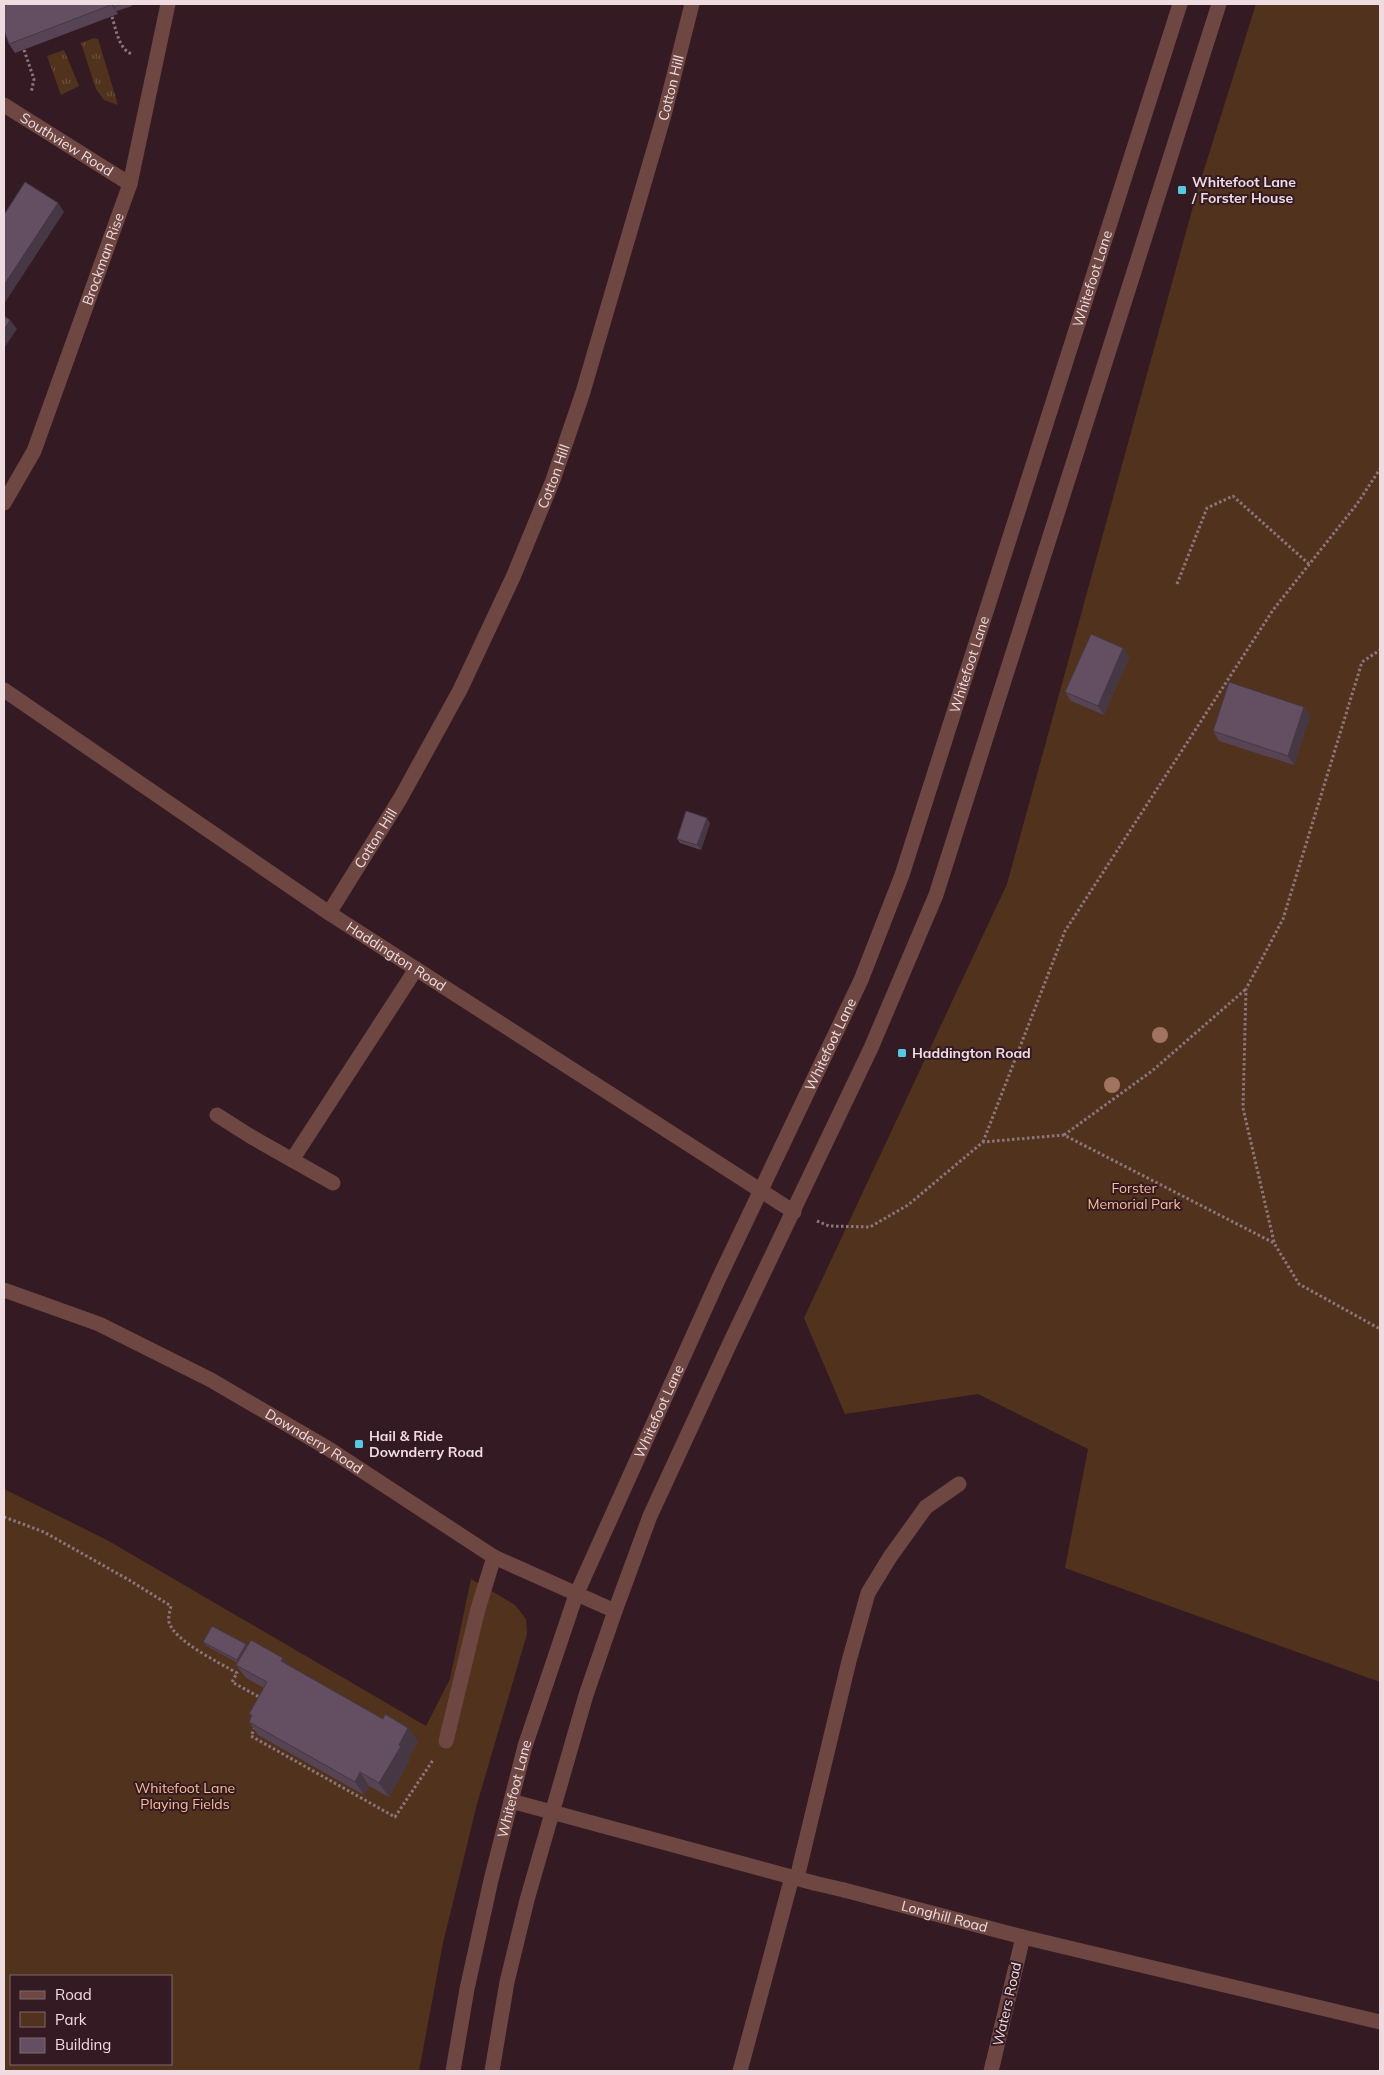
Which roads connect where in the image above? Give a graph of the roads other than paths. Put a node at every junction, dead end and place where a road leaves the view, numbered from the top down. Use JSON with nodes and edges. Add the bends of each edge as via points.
{"nodes":[{"id":1,"x":168,"y":4,"type":"edge"},
{"id":2,"x":692,"y":4,"type":"edge"},
{"id":3,"x":1180,"y":4,"type":"edge"},
{"id":4,"x":1219,"y":4,"type":"edge"},
{"id":5,"x":4,"y":104,"type":"edge"},
{"id":6,"x":130,"y":184,"type":"junction"},
{"id":7,"x":4,"y":503,"type":"edge"},
{"id":8,"x":4,"y":690,"type":"edge"},
{"id":9,"x":329,"y":913,"type":"junction"},
{"id":10,"x":416,"y":969,"type":"junction"},
{"id":11,"x":217,"y":1115,"type":"dead end"},
{"id":12,"x":292,"y":1160,"type":"junction"},
{"id":13,"x":332,"y":1183,"type":"dead end"},
{"id":14,"x":760,"y":1190,"type":"junction"},
{"id":15,"x":794,"y":1212,"type":"junction"},
{"id":16,"x":4,"y":1290,"type":"edge"},
{"id":17,"x":959,"y":1484,"type":"dead end"},
{"id":18,"x":494,"y":1557,"type":"junction"},
{"id":19,"x":576,"y":1595,"type":"junction"},
{"id":20,"x":615,"y":1611,"type":"junction"},
{"id":21,"x":446,"y":1741,"type":"road end"},
{"id":22,"x":511,"y":1801,"type":"junction"},
{"id":23,"x":552,"y":1811,"type":"junction"},
{"id":24,"x":794,"y":1877,"type":"junction"},
{"id":25,"x":1023,"y":1937,"type":"junction"},
{"id":26,"x":1380,"y":2022,"type":"edge"},
{"id":27,"x":992,"y":2067,"type":"edge"},
{"id":28,"x":453,"y":2071,"type":"edge"},
{"id":29,"x":492,"y":2071,"type":"edge"},
{"id":30,"x":740,"y":2071,"type":"edge"}],
"edges":[{"from":1,"to":6,"type":"street","name":"Brockman Rise"},
{"from":2,"to":9,"type":"street","name":"Cotton Hill","via":[[664,115],[583,392],[553,480],[460,690],[400,799]]},
{"from":3,"to":14,"type":"street","name":"Whitefoot Lane","via":[[902,875],[861,980]]},
{"from":4,"to":15,"type":"street","via":[[936,895],[871,1048]]},
{"from":5,"to":6,"type":"street","name":"Southview Road"},
{"from":6,"to":7,"type":"street","name":"Brockman Rise","via":[[34,451]]},
{"from":8,"to":9,"type":"street","name":"Haddington Road"},
{"from":9,"to":10,"type":"street","name":"Haddington Road"},
{"from":10,"to":12,"type":"street"},
{"from":10,"to":14,"type":"street","name":"Haddington Road"},
{"from":11,"to":12,"type":"street"},
{"from":12,"to":13,"type":"street"},
{"from":14,"to":15,"type":"street","name":"Haddington Road"},
{"from":14,"to":19,"type":"street","name":"Whitefoot Lane"},
{"from":15,"to":20,"type":"street","via":[[650,1516]]},
{"from":16,"to":18,"type":"street","name":"Downderry Road","via":[[99,1324],[211,1380],[329,1449]]},
{"from":17,"to":24,"type":"street","via":[[926,1507],[868,1593]]},
{"from":18,"to":19,"type":"street","name":"Downderry Road"},
{"from":18,"to":21,"type":"street"},
{"from":19,"to":20,"type":"street","name":"Downderry Road"},
{"from":19,"to":22,"type":"street","name":"Whitefoot Lane","via":[[527,1738]]},
{"from":20,"to":23,"type":"street"},
{"from":22,"to":23,"type":"street","name":"Longhill Road"},
{"from":22,"to":28,"type":"street","name":"Whitefoot Lane","via":[[469,1980]]},
{"from":23,"to":24,"type":"street","name":"Longhill Road"},
{"from":23,"to":29,"type":"street","via":[[507,1982]]},
{"from":24,"to":25,"type":"street","name":"Longhill Road"},
{"from":24,"to":30,"type":"street"},
{"from":25,"to":26,"type":"street","name":"Longhill Road"},
{"from":25,"to":27,"type":"street","name":"Waters Road"}]}
